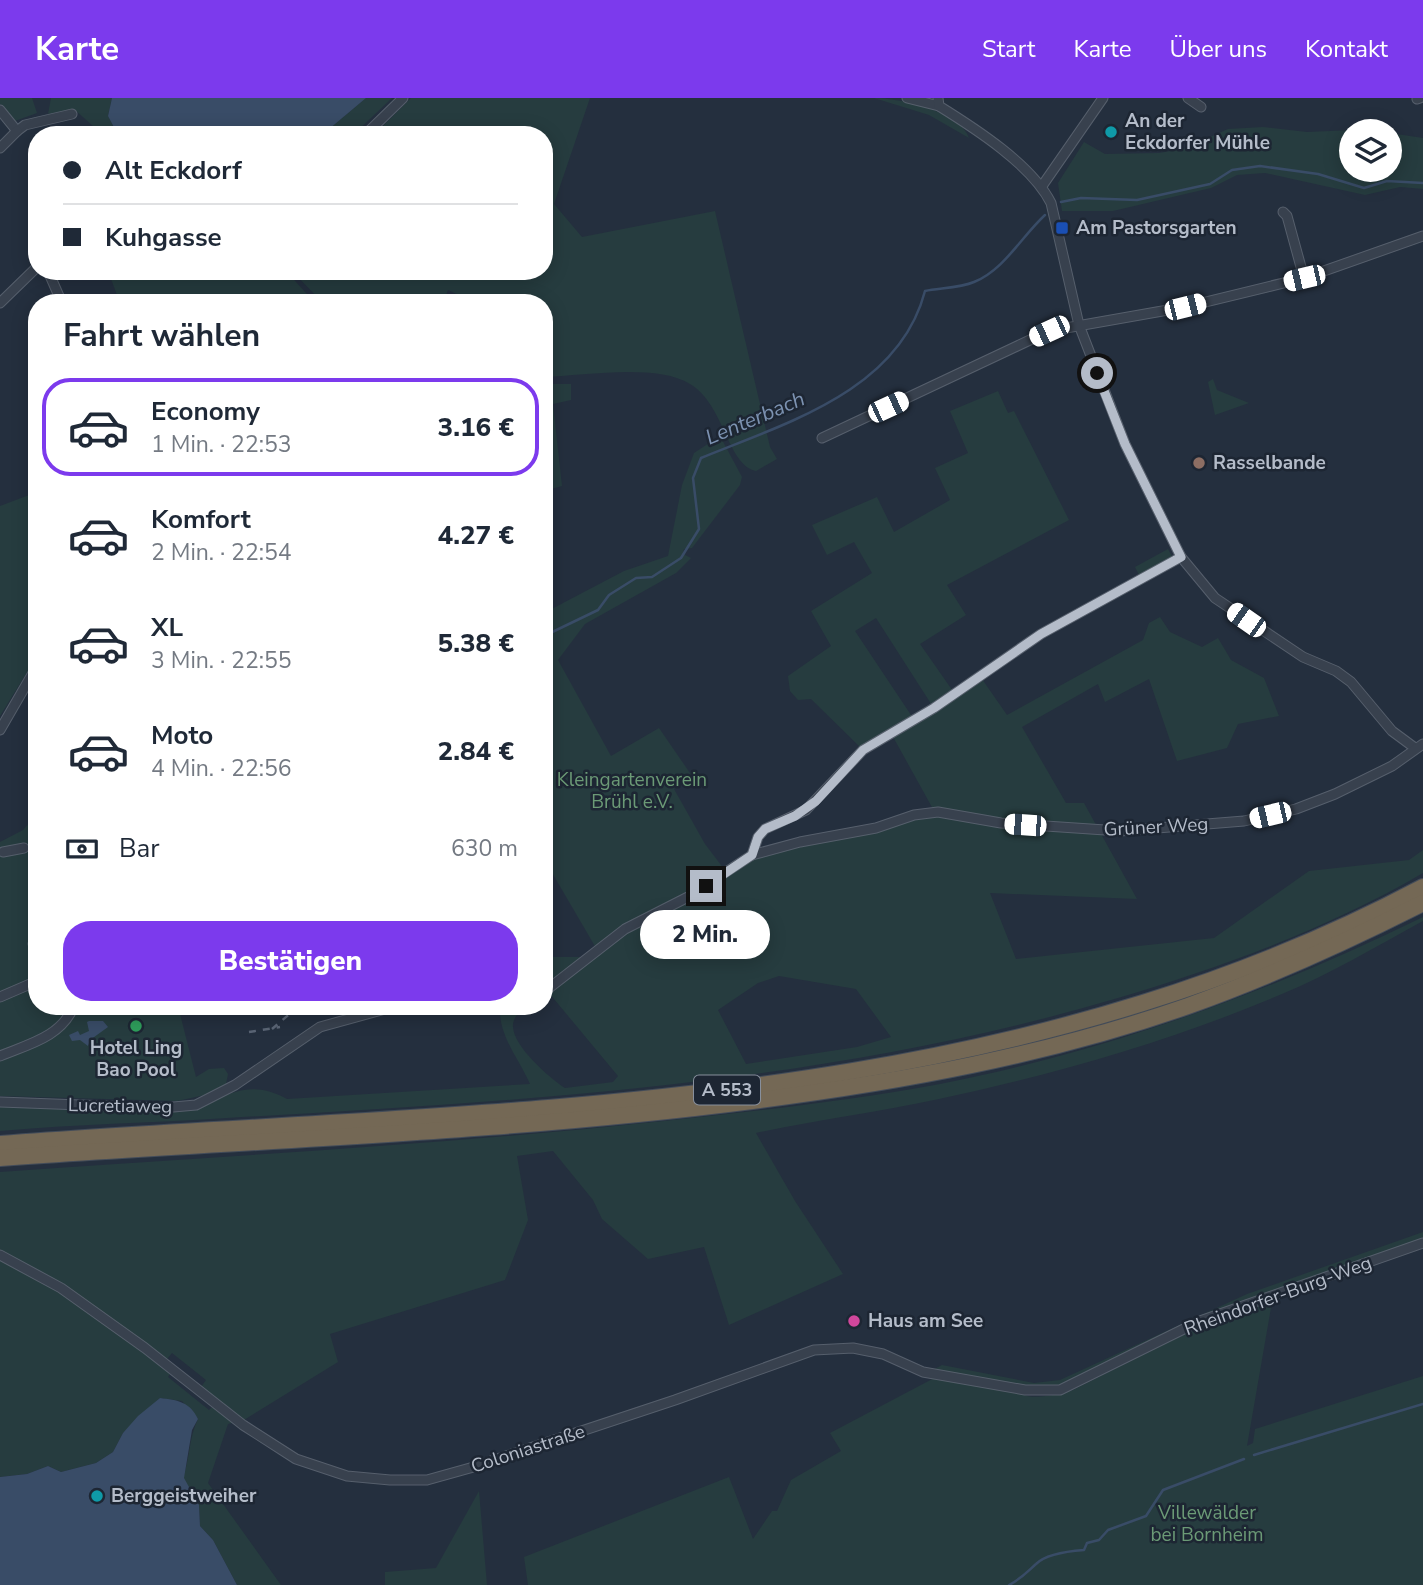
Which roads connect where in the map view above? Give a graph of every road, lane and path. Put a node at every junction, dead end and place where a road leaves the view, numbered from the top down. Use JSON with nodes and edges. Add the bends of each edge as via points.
{"nodes":[{"id":1,"x":402,"y":98,"type":"edge"},
{"id":2,"x":907,"y":98,"type":"edge"},
{"id":3,"x":1103,"y":98,"type":"edge"},
{"id":4,"x":1191,"y":99,"type":"edge"},
{"id":5,"x":939,"y":102,"type":"edge"},
{"id":6,"x":1201,"y":107,"type":"dead end"},
{"id":7,"x":0,"y":110,"type":"edge"},
{"id":8,"x":72,"y":114,"type":"dead end"},
{"id":9,"x":374,"y":126,"type":"edge"},
{"id":10,"x":17,"y":131,"type":"junction"},
{"id":11,"x":0,"y":148,"type":"edge"},
{"id":12,"x":1042,"y":186,"type":"junction"},
{"id":13,"x":1283,"y":212,"type":"dead end"},
{"id":14,"x":1423,"y":236,"type":"edge"},
{"id":15,"x":28,"y":276,"type":"edge"},
{"id":16,"x":1304,"y":278,"type":"junction"},
{"id":17,"x":0,"y":303,"type":"edge"},
{"id":18,"x":1079,"y":325,"type":"junction"},
{"id":19,"x":822,"y":438,"type":"dead end"},
{"id":20,"x":1181,"y":557,"type":"junction"},
{"id":21,"x":28,"y":682,"type":"edge"},
{"id":22,"x":0,"y":730,"type":"edge"},
{"id":23,"x":1419,"y":746,"type":"edge"},
{"id":24,"x":25,"y":850,"type":"dead end"},
{"id":25,"x":3,"y":852,"type":"dead end"},
{"id":26,"x":752,"y":855,"type":"junction"},
{"id":27,"x":1423,"y":887,"type":"edge"},
{"id":28,"x":1423,"y":903,"type":"edge"},
{"id":29,"x":553,"y":985,"type":"edge"},
{"id":30,"x":28,"y":986,"type":"edge"},
{"id":31,"x":0,"y":997,"type":"edge"},
{"id":32,"x":70,"y":1015,"type":"edge"},
{"id":33,"x":364,"y":1015,"type":"edge"},
{"id":34,"x":0,"y":1056,"type":"edge"},
{"id":35,"x":0,"y":1102,"type":"edge"},
{"id":36,"x":0,"y":1144,"type":"edge"},
{"id":37,"x":0,"y":1158,"type":"edge"},
{"id":38,"x":1423,"y":1243,"type":"edge"},
{"id":39,"x":0,"y":1255,"type":"edge"},
{"id":40,"x":935,"y":1374,"type":"joint"}],
"edges":[{"from":1,"to":9,"type":"street"},
{"from":2,"to":5,"type":"street"},
{"from":3,"to":12,"type":"street"},
{"from":4,"to":6,"type":"street"},
{"from":5,"to":12,"type":"street"},
{"from":7,"to":10,"type":"street"},
{"from":8,"to":10,"type":"street"},
{"from":10,"to":11,"type":"street"},
{"from":12,"to":18,"type":"street","via":[[1051,203]]},
{"from":13,"to":16,"type":"street"},
{"from":14,"to":16,"type":"street"},
{"from":15,"to":17,"type":"street"},
{"from":16,"to":18,"type":"street","via":[[1185,307]]},
{"from":18,"to":19,"type":"street","via":[[1049,331]]},
{"from":18,"to":20,"type":"street","via":[[1125,444]]},
{"from":20,"to":23,"type":"street","via":[[1215,598],[1303,657],[1336,671],[1392,731]]},
{"from":20,"to":26,"type":"street","via":[[1041,634],[934,708],[863,750],[806,810],[765,829]]},
{"from":21,"to":22,"type":"street"},
{"from":23,"to":26,"type":"street","name":"Grüner Weg","via":[[1392,766],[1335,794],[1297,809],[1244,821],[1120,831],[1001,823],[938,812]]},
{"from":24,"to":25,"type":"street"},
{"from":26,"to":29,"type":"street","via":[[625,929]]},
{"from":27,"to":36,"type":"highway","number":"A 553","via":[[1315,940],[1183,992],[1063,1028],[899,1064],[758,1086],[586,1105]]},
{"from":28,"to":37,"type":"highway","number":"A 553","via":[[1322,954],[1186,1006],[1066,1042],[904,1078],[598,1119]]},
{"from":30,"to":31,"type":"street"},
{"from":32,"to":34,"type":"street","via":[[55,1032]]},
{"from":33,"to":35,"type":"street","name":"Lucretiaweg","via":[[312,1030],[205,1102],[174,1108]]},
{"from":38,"to":40,"type":"street","name":"Rheindorfer-Burg-Weg","via":[[1199,1321],[1060,1390],[1025,1390]]},
{"from":39,"to":40,"type":"street","name":"Coloniastraße","via":[[61,1288],[215,1405],[296,1459],[347,1476],[427,1480],[814,1350],[853,1348]]}]}
